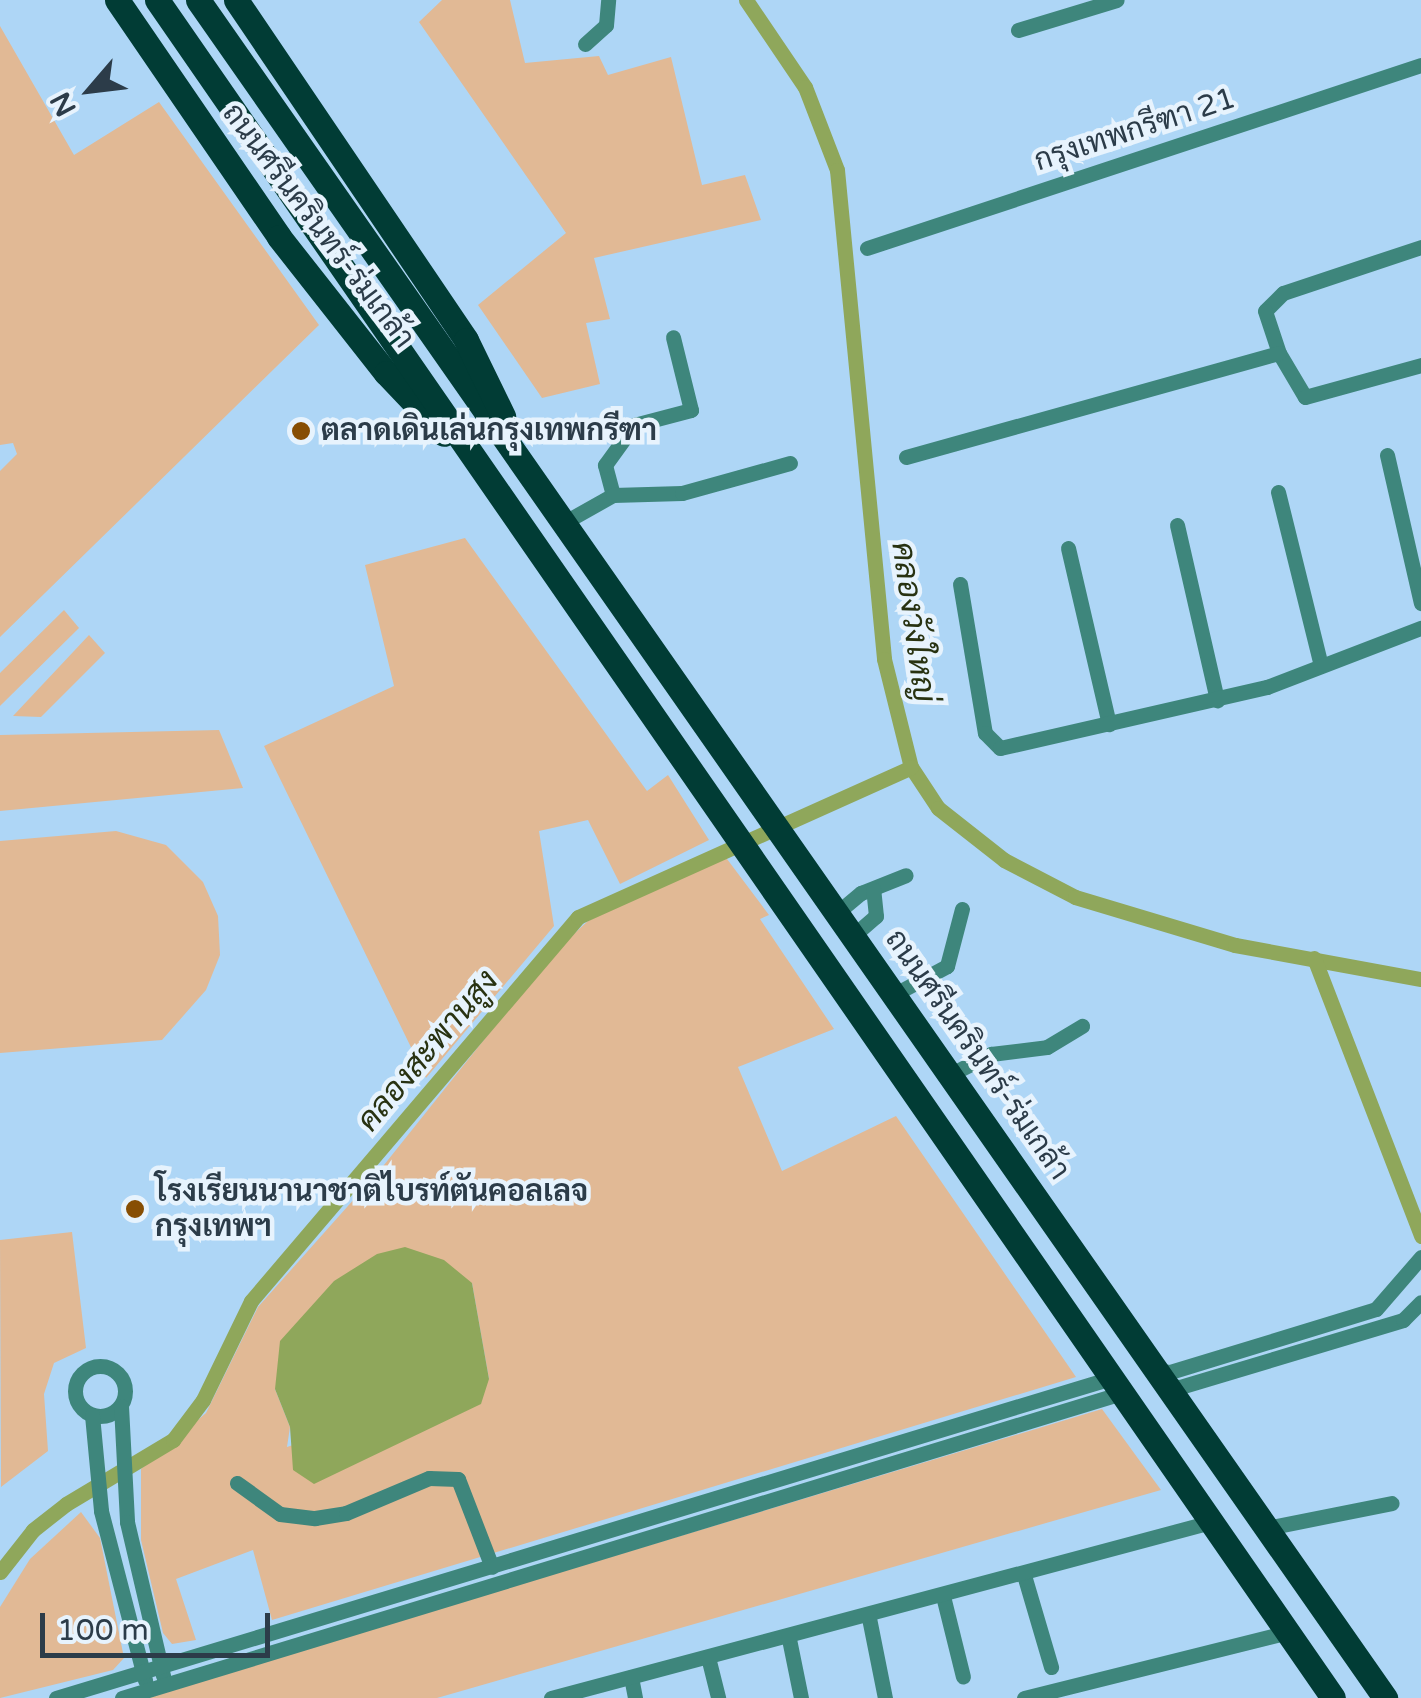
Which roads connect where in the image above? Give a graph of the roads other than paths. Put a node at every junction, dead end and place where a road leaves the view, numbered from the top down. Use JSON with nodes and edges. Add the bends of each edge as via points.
{"nodes":[{"id":1,"x":117,"y":0,"type":"edge"},
{"id":2,"x":156,"y":0,"type":"edge"},
{"id":3,"x":198,"y":0,"type":"edge"},
{"id":4,"x":236,"y":0,"type":"edge"},
{"id":5,"x":608,"y":0,"type":"edge"},
{"id":6,"x":1116,"y":0,"type":"edge"},
{"id":7,"x":1018,"y":30,"type":"dead end"},
{"id":8,"x":585,"y":44,"type":"dead end"},
{"id":9,"x":1421,"y":65,"type":"edge"},
{"id":10,"x":1421,"y":247,"type":"edge"},
{"id":11,"x":867,"y":248,"type":"dead end"},
{"id":12,"x":673,"y":338,"type":"dead end"},
{"id":13,"x":1279,"y":353,"type":"junction"},
{"id":14,"x":1421,"y":365,"type":"edge"},
{"id":15,"x":514,"y":449,"type":"junction"},
{"id":16,"x":1387,"y":456,"type":"dead end"},
{"id":17,"x":906,"y":457,"type":"dead end"},
{"id":18,"x":790,"y":463,"type":"dead end"},
{"id":19,"x":485,"y":477,"type":"junction"},
{"id":20,"x":1278,"y":492,"type":"dead end"},
{"id":21,"x":613,"y":495,"type":"junction"},
{"id":22,"x":565,"y":522,"type":"junction"},
{"id":23,"x":1178,"y":525,"type":"dead end"},
{"id":24,"x":1068,"y":548,"type":"dead end"},
{"id":25,"x":960,"y":584,"type":"dead end"},
{"id":26,"x":1421,"y":603,"type":"edge"},
{"id":27,"x":1421,"y":628,"type":"edge"},
{"id":28,"x":1321,"y":666,"type":"junction"},
{"id":29,"x":1217,"y":700,"type":"junction"},
{"id":30,"x":1109,"y":724,"type":"junction"},
{"id":31,"x":906,"y":875,"type":"dead end"},
{"id":32,"x":873,"y":889,"type":"junction"},
{"id":33,"x":962,"y":910,"type":"dead end"},
{"id":34,"x":838,"y":912,"type":"junction"},
{"id":35,"x":854,"y":935,"type":"junction"},
{"id":36,"x":895,"y":994,"type":"junction"},
{"id":37,"x":1082,"y":1026,"type":"dead end"},
{"id":38,"x":951,"y":1074,"type":"junction"},
{"id":39,"x":1416,"y":1263,"type":"edge"},
{"id":40,"x":1418,"y":1312,"type":"edge"},
{"id":41,"x":1162,"y":1378,"type":"junction"},
{"id":42,"x":1117,"y":1386,"type":"junction"},
{"id":43,"x":121,"y":1406,"type":"junction"},
{"id":44,"x":92,"y":1415,"type":"junction"},
{"id":45,"x":237,"y":1483,"type":"dead end"},
{"id":46,"x":1392,"y":1503,"type":"dead end"},
{"id":47,"x":1211,"y":1522,"type":"junction"},
{"id":48,"x":1266,"y":1528,"type":"junction"},
{"id":49,"x":492,"y":1567,"type":"junction"},
{"id":50,"x":1024,"y":1575,"type":"junction"},
{"id":51,"x":943,"y":1596,"type":"junction"},
{"id":52,"x":868,"y":1618,"type":"junction"},
{"id":53,"x":1288,"y":1632,"type":"junction"},
{"id":54,"x":789,"y":1640,"type":"junction"},
{"id":55,"x":709,"y":1661,"type":"junction"},
{"id":56,"x":1051,"y":1667,"type":"dead end"},
{"id":57,"x":163,"y":1677,"type":"junction"},
{"id":58,"x":631,"y":1677,"type":"junction"},
{"id":59,"x":963,"y":1677,"type":"dead end"},
{"id":60,"x":146,"y":1682,"type":"junction"},
{"id":61,"x":56,"y":1698,"type":"edge"},
{"id":62,"x":122,"y":1698,"type":"edge"},
{"id":63,"x":551,"y":1698,"type":"edge"},
{"id":64,"x":635,"y":1698,"type":"edge"},
{"id":65,"x":718,"y":1698,"type":"edge"},
{"id":66,"x":801,"y":1698,"type":"edge"},
{"id":67,"x":885,"y":1698,"type":"edge"},
{"id":68,"x":1024,"y":1698,"type":"edge"},
{"id":69,"x":1334,"y":1698,"type":"edge"},
{"id":70,"x":1385,"y":1698,"type":"edge"}],
"edges":[{"from":1,"to":19,"type":"main road","name":"ถนนศรีนครินทร์-ร่มเกล้า","via":[[279,238],[386,373]]},
{"from":2,"to":19,"type":"main road","name":"ถนนศรีนครินทร์-ร่มเกล้า"},
{"from":3,"to":15,"type":"main road","name":"ถนนศรีนครินทร์-ร่มเกล้า"},
{"from":4,"to":15,"type":"main road","name":"ถนนศรีนครินทร์-ร่มเกล้า","via":[[466,340],[495,393]]},
{"from":5,"to":8,"type":"street","via":[[606,25]]},
{"from":6,"to":7,"type":"street"},
{"from":9,"to":11,"type":"street","name":"กรุงเทพกรีฑา 21"},
{"from":10,"to":13,"type":"street","via":[[1273,300],[1266,320]]},
{"from":12,"to":21,"type":"street","via":[[691,410],[634,425],[605,464]]},
{"from":13,"to":14,"type":"street","via":[[1299,394],[1311,398]]},
{"from":13,"to":17,"type":"street"},
{"from":15,"to":22,"type":"main road","name":"ถนนศรีนครินทร์-ร่มเกล้า"},
{"from":16,"to":26,"type":"street"},
{"from":18,"to":21,"type":"street","via":[[682,493]]},
{"from":19,"to":42,"type":"main road","name":"ถนนศรีนครินทร์-ร่มเกล้า"},
{"from":20,"to":28,"type":"street"},
{"from":21,"to":22,"type":"street"},
{"from":22,"to":34,"type":"main road","name":"ถนนศรีนครินทร์-ร่มเกล้า"},
{"from":23,"to":29,"type":"street"},
{"from":24,"to":30,"type":"street"},
{"from":25,"to":30,"type":"street","via":[[992,745]]},
{"from":27,"to":28,"type":"street"},
{"from":28,"to":29,"type":"street"},
{"from":29,"to":30,"type":"street"},
{"from":31,"to":32,"type":"street"},
{"from":32,"to":34,"type":"street"},
{"from":32,"to":35,"type":"street","via":[[876,916]]},
{"from":33,"to":36,"type":"street","via":[[946,966]]},
{"from":34,"to":35,"type":"main road","name":"ถนนศรีนครินทร์-ร่มเกล้า"},
{"from":35,"to":36,"type":"main road","name":"ถนนศรีนครินทร์-ร่มเกล้า"},
{"from":36,"to":38,"type":"main road","name":"ถนนศรีนครินทร์-ร่มเกล้า"},
{"from":37,"to":38,"type":"street","via":[[1048,1047],[991,1054]]},
{"from":38,"to":41,"type":"main road","name":"ถนนศรีนครินทร์-ร่มเกล้า"},
{"from":39,"to":41,"type":"street","via":[[1376,1309]]},
{"from":40,"to":41,"type":"street","via":[[1180,1387]]},
{"from":41,"to":48,"type":"main road","name":"ถนนศรีนครินทร์-ร่มเกล้า"},
{"from":42,"to":47,"type":"main road","name":"ถนนศรีนครินทร์-ร่มเกล้า"},
{"from":42,"to":49,"type":"street"},
{"from":42,"to":57,"type":"street"},
{"from":43,"to":44,"type":"street","via":[[107,1416]]},
{"from":43,"to":44,"type":"street","via":[[126,1389],[118,1374],[88,1368],[75,1396]]},
{"from":43,"to":57,"type":"street","via":[[127,1522]]},
{"from":44,"to":60,"type":"street","via":[[94,1460]]},
{"from":45,"to":49,"type":"street","via":[[280,1514],[315,1518],[346,1513],[428,1478],[458,1479]]},
{"from":46,"to":48,"type":"street"},
{"from":47,"to":50,"type":"street"},
{"from":47,"to":53,"type":"main road","name":"ถนนศรีนครินทร์-ร่มเกล้า"},
{"from":48,"to":70,"type":"main road","name":"ถนนศรีนครินทร์-ร่มเกล้า"},
{"from":49,"to":57,"type":"street"},
{"from":50,"to":51,"type":"street"},
{"from":50,"to":56,"type":"street"},
{"from":51,"to":52,"type":"street"},
{"from":51,"to":59,"type":"street"},
{"from":52,"to":54,"type":"street"},
{"from":52,"to":67,"type":"street"},
{"from":53,"to":68,"type":"street"},
{"from":53,"to":69,"type":"main road","name":"ถนนศรีนครินทร์-ร่มเกล้า"},
{"from":54,"to":55,"type":"street"},
{"from":54,"to":66,"type":"street"},
{"from":55,"to":58,"type":"street"},
{"from":55,"to":65,"type":"street"},
{"from":57,"to":60,"type":"street"},
{"from":58,"to":63,"type":"street"},
{"from":58,"to":64,"type":"street"},
{"from":60,"to":61,"type":"street"},
{"from":60,"to":62,"type":"street"}]}
